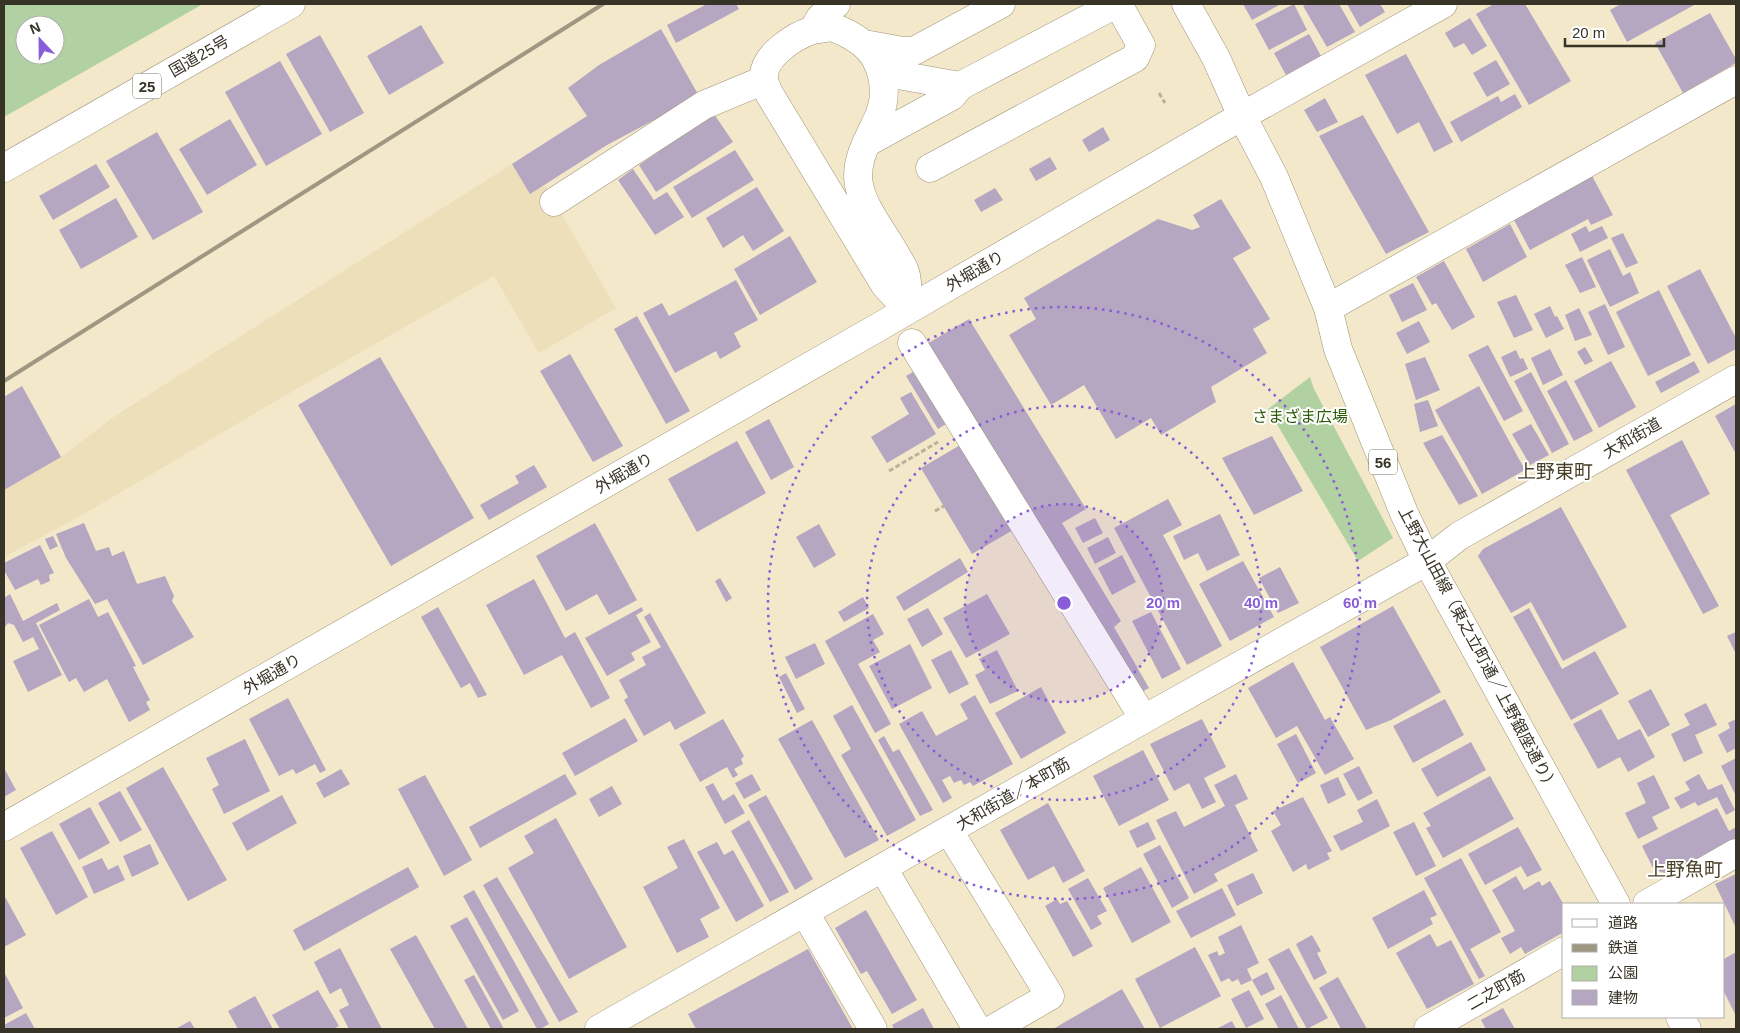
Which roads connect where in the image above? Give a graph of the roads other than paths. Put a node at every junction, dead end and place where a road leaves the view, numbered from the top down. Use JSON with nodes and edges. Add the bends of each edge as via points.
{"nodes":[{"id":1,"x":291,"y":4,"type":"edge"},
{"id":2,"x":836,"y":4,"type":"edge"},
{"id":3,"x":1001,"y":4,"type":"edge"},
{"id":4,"x":1117,"y":4,"type":"edge"},
{"id":5,"x":1186,"y":4,"type":"edge"},
{"id":6,"x":1443,"y":4,"type":"edge"},
{"id":7,"x":814,"y":30,"type":"junction"},
{"id":8,"x":864,"y":44,"type":"junction"},
{"id":9,"x":881,"y":72,"type":"junction"},
{"id":10,"x":764,"y":80,"type":"junction"},
{"id":11,"x":1736,"y":80,"type":"edge"},
{"id":12,"x":960,"y":86,"type":"junction"},
{"id":13,"x":1242,"y":116,"type":"junction"},
{"id":14,"x":866,"y":143,"type":"junction"},
{"id":15,"x":4,"y":168,"type":"edge"},
{"id":16,"x":930,"y":168,"type":"dead end"},
{"id":17,"x":554,"y":202,"type":"dead end"},
{"id":18,"x":1328,"y":308,"type":"junction"},
{"id":19,"x":908,"y":310,"type":"junction"},
{"id":20,"x":912,"y":343,"type":"dead end"},
{"id":21,"x":1736,"y":379,"type":"edge"},
{"id":22,"x":1427,"y":561,"type":"junction"},
{"id":23,"x":1144,"y":719,"type":"junction"},
{"id":24,"x":4,"y":827,"type":"edge"},
{"id":25,"x":949,"y":831,"type":"junction"},
{"id":26,"x":1736,"y":853,"type":"edge"},
{"id":27,"x":883,"y":868,"type":"junction"},
{"id":28,"x":1615,"y":903,"type":"edge"},
{"id":29,"x":1649,"y":903,"type":"edge"},
{"id":30,"x":805,"y":913,"type":"junction"},
{"id":31,"x":1562,"y":952,"type":"edge"},
{"id":32,"x":1681,"y":1018,"type":"edge"},
{"id":33,"x":599,"y":1029,"type":"edge"},
{"id":34,"x":874,"y":1029,"type":"edge"},
{"id":35,"x":978,"y":1029,"type":"edge"},
{"id":36,"x":993,"y":1029,"type":"edge"},
{"id":37,"x":1428,"y":1029,"type":"edge"},
{"id":38,"x":1687,"y":1029,"type":"edge"}],
"edges":[{"from":1,"to":15,"type":"main road","name":"国道25号","number":"25"},
{"from":2,"to":7,"type":"main road","via":[[820,18]]},
{"from":3,"to":8,"type":"main road","via":[[914,51]]},
{"from":4,"to":12,"type":"main road"},
{"from":4,"to":16,"type":"main road","via":[[1141,45],[1135,58]]},
{"from":5,"to":13,"type":"main road","name":"上野大山田線（東之立町通／上野銀座通り）","number":"56","via":[[1216,58]]},
{"from":6,"to":13,"type":"main road","name":"外堀通り"},
{"from":7,"to":8,"type":"main road","via":[[832,27]]},
{"from":7,"to":10,"type":"main road","via":[[781,48],[767,66]]},
{"from":8,"to":9,"type":"main road"},
{"from":9,"to":12,"type":"main road"},
{"from":9,"to":14,"type":"main road","via":[[883,100]]},
{"from":10,"to":17,"type":"main road","via":[[704,106]]},
{"from":10,"to":19,"type":"main road","via":[[885,285]]},
{"from":11,"to":18,"type":"main road"},
{"from":12,"to":14,"type":"main road","via":[[952,96]]},
{"from":13,"to":18,"type":"main road","name":"上野大山田線（東之立町通／上野銀座通り）","number":"56","via":[[1274,177]]},
{"from":13,"to":19,"type":"main road","name":"外堀通り"},
{"from":14,"to":19,"type":"main road","via":[[859,169],[859,184],[865,203],[906,272]]},
{"from":18,"to":22,"type":"main road","name":"上野大山田線（東之立町通／上野銀座通り）","number":"56","via":[[1338,349],[1404,513]]},
{"from":19,"to":24,"type":"main road","name":"外堀通り"},
{"from":20,"to":23,"type":"main road"},
{"from":21,"to":22,"type":"main road","name":"大和街道","via":[[1459,536]]},
{"from":22,"to":23,"type":"main road","name":"大和街道／本町筋"},
{"from":22,"to":28,"type":"main road","name":"上野大山田線（東之立町通／上野銀座通り）","number":"56"},
{"from":23,"to":25,"type":"main road","name":"大和街道／本町筋"},
{"from":25,"to":27,"type":"main road","name":"大和街道／本町筋"},
{"from":25,"to":36,"type":"main road","via":[[1050,996]]},
{"from":26,"to":29,"type":"main road"},
{"from":27,"to":30,"type":"main road","name":"大和街道／本町筋"},
{"from":27,"to":35,"type":"main road"},
{"from":30,"to":33,"type":"main road","name":"大和街道／本町筋"},
{"from":30,"to":34,"type":"main road"},
{"from":31,"to":37,"type":"main road","name":"二之町筋"},
{"from":32,"to":38,"type":"main road"}]}
